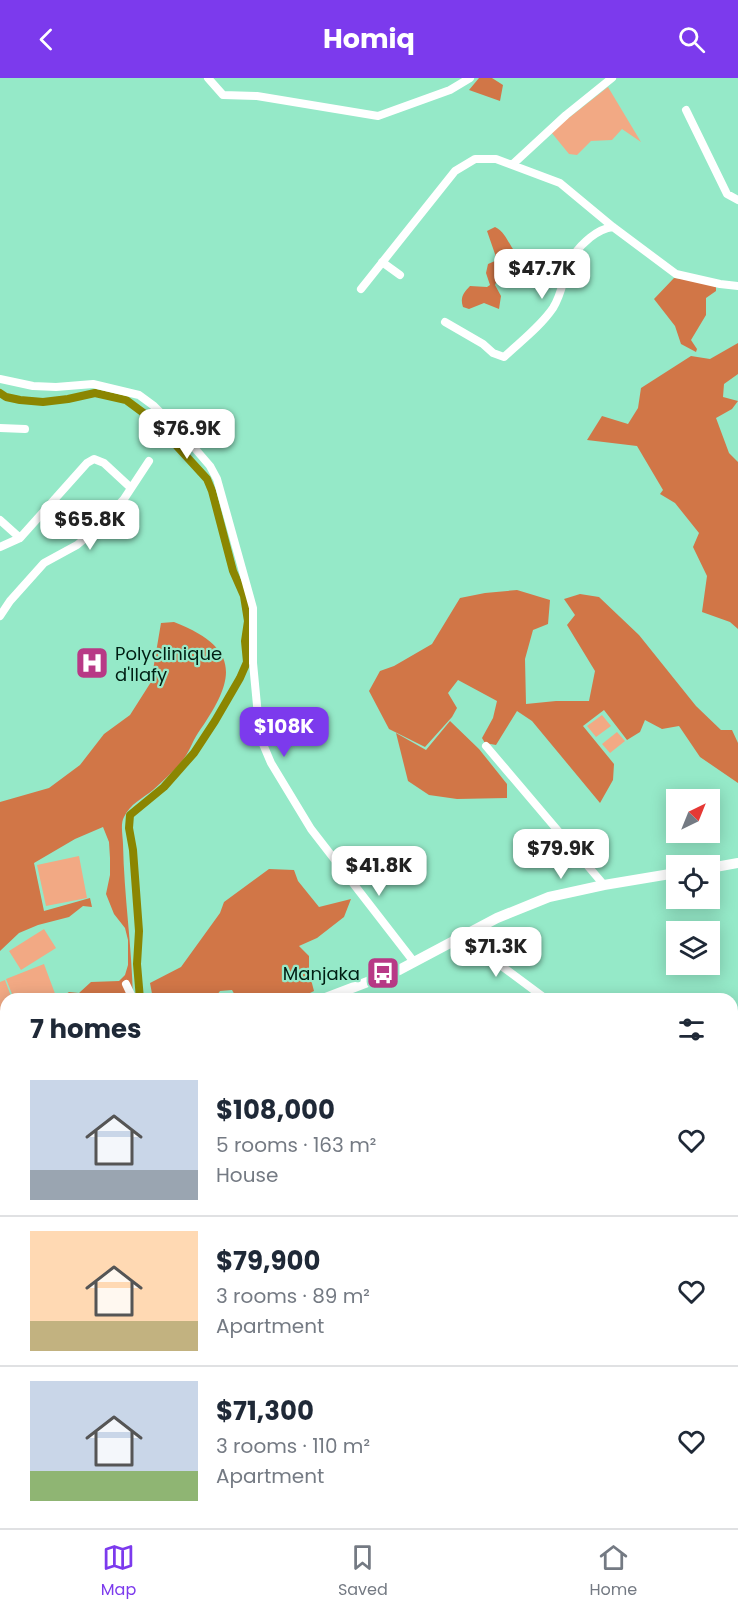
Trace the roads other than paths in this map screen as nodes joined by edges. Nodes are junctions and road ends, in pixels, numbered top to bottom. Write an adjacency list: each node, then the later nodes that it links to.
1 (208, 78): 2 (street)
2 (470, 78)
3 (612, 78): 5 (street)
4 (686, 110): 6 (street)
5 (513, 164): 7 (street); 8 (street)
6 (738, 200)
7 (613, 227): 10 (street); 12 (street)
8 (382, 262): 9 (street); 11 (street)
9 (400, 275)
10 (738, 286)
11 (360, 289)
12 (445, 322)
13 (0, 378): 28 (street)
14 (0, 428): 15 (street)
15 (25, 429)
16 (148, 461): 17 (street)
17 (131, 488): 19 (street); 21 (street)
18 (0, 520): 19 (street)
19 (20, 538): 20 (street)
20 (0, 547)
21 (0, 616)
22 (486, 746): 26 (street)
23 (738, 862): 24 (main road)
24 (720, 866)
25 (666, 875): 26 (main road)
26 (604, 885): 27 (main road)
27 (461, 936): 28 (main road); 32 (street)
28 (414, 962): 31 (main road)
29 (126, 984): 30 (street)
30 (130, 993)
31 (339, 993)
32 (538, 993)

